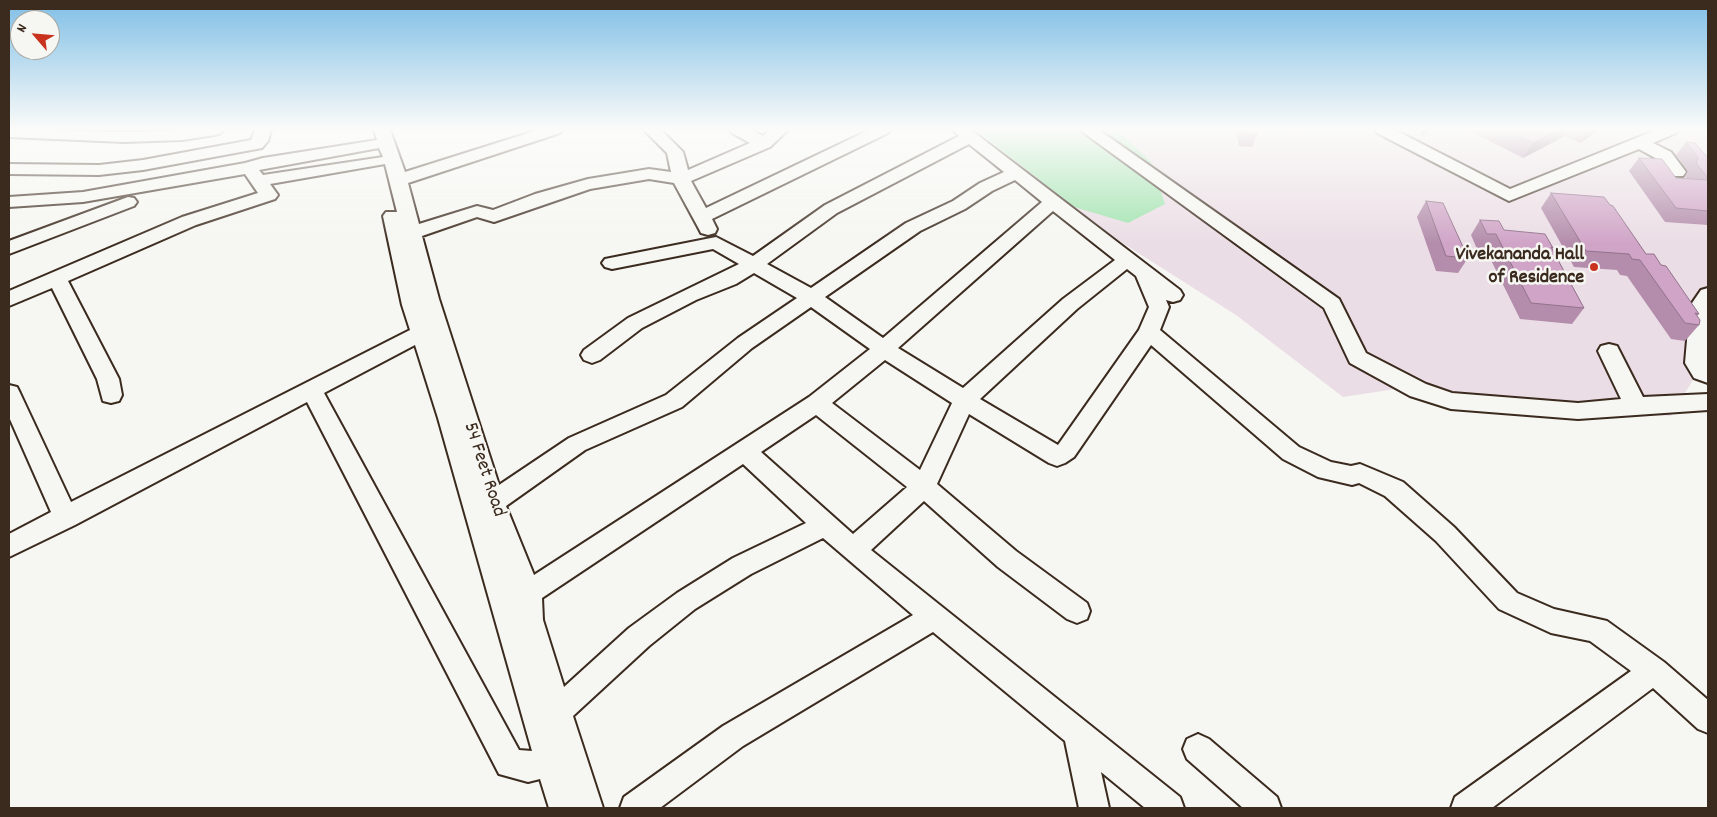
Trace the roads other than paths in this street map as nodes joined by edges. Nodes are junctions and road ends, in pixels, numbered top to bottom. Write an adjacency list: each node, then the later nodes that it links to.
1 (115, 168): 16 (street)
2 (276, 168): 19 (street)
3 (382, 168): 38 (street, 54 Feet Road)
4 (391, 168): 21 (street, 54 Feet Road)
5 (435, 168): 21 (street)
6 (679, 168): 20 (street)
7 (707, 168): 20 (street)
8 (804, 168): 25 (street)
9 (904, 168): 31 (street)
10 (1011, 168): 18 (street)
11 (1141, 168): 50 (street)
12 (1456, 168): 13 (street)
13 (1578, 168)
14 (1674, 168): 17 (street)
15 (9, 169): 16 (street)
16 (27, 170)
17 (1677, 172)
18 (1017, 173): 22 (street); 36 (street)
19 (254, 174): 23 (street); 33 (street)
20 (682, 179): 25 (street); 26 (street)
21 (398, 180): 26 (street, 54 Feet Road)
22 (1053, 201): 29 (street); 40 (street)
23 (9, 202)
24 (128, 202): 28 (street)
25 (701, 217): 27 (street)
26 (412, 234): 38 (street, 54 Feet Road)
27 (716, 243): 30 (street); 31 (street)
28 (9, 248)
29 (1127, 260): 32 (street); 47 (street)
30 (612, 263)
31 (754, 264): 36 (street); 42 (street)
32 (1145, 274): 34 (street); 39 (street)
33 (57, 278): 37 (street); 46 (street)
34 (1173, 295)
35 (1708, 295): 43 (street)
36 (813, 298): 40 (street); 53 (street)
37 (9, 299)
38 (430, 331): 44 (street); 53 (street, 54 Feet Road); 66 (street, 54 Feet Road)
39 (1149, 332): 47 (street); 61 (street)
40 (884, 349): 47 (street); 48 (street)
41 (1609, 351): 50 (street)
42 (602, 354)
43 (1708, 375)
44 (312, 390): 54 (street); 66 (street)
45 (9, 393): 54 (street)
46 (111, 395)
47 (964, 400): 52 (street)
48 (817, 402): 51 (street); 52 (street)
49 (1708, 402): 50 (street)
50 (1636, 406)
51 (744, 451): 55 (street); 58 (street)
52 (924, 487): 57 (street); 59 (street)
53 (492, 503): 58 (street, 54 Feet Road)
54 (66, 518): 56 (street)
55 (826, 525): 57 (street); 62 (street)
56 (9, 546)
57 (853, 550): 60 (street)
58 (528, 593): 62 (street, 54 Feet Road)
59 (1077, 611)
60 (934, 617): 64 (street); 69 (street)
61 (1654, 671): 63 (street); 73 (street)
62 (558, 712): 68 (street, 54 Feet Road)
63 (1708, 719)
64 (1078, 734): 70 (street); 71 (street)
65 (1198, 749): 72 (street)
66 (551, 762): 67 (street, 54 Feet Road)
67 (564, 808)
68 (587, 808)
69 (635, 808)
70 (1094, 808)
71 (1169, 808)
72 (1266, 808)
73 (1468, 808)

